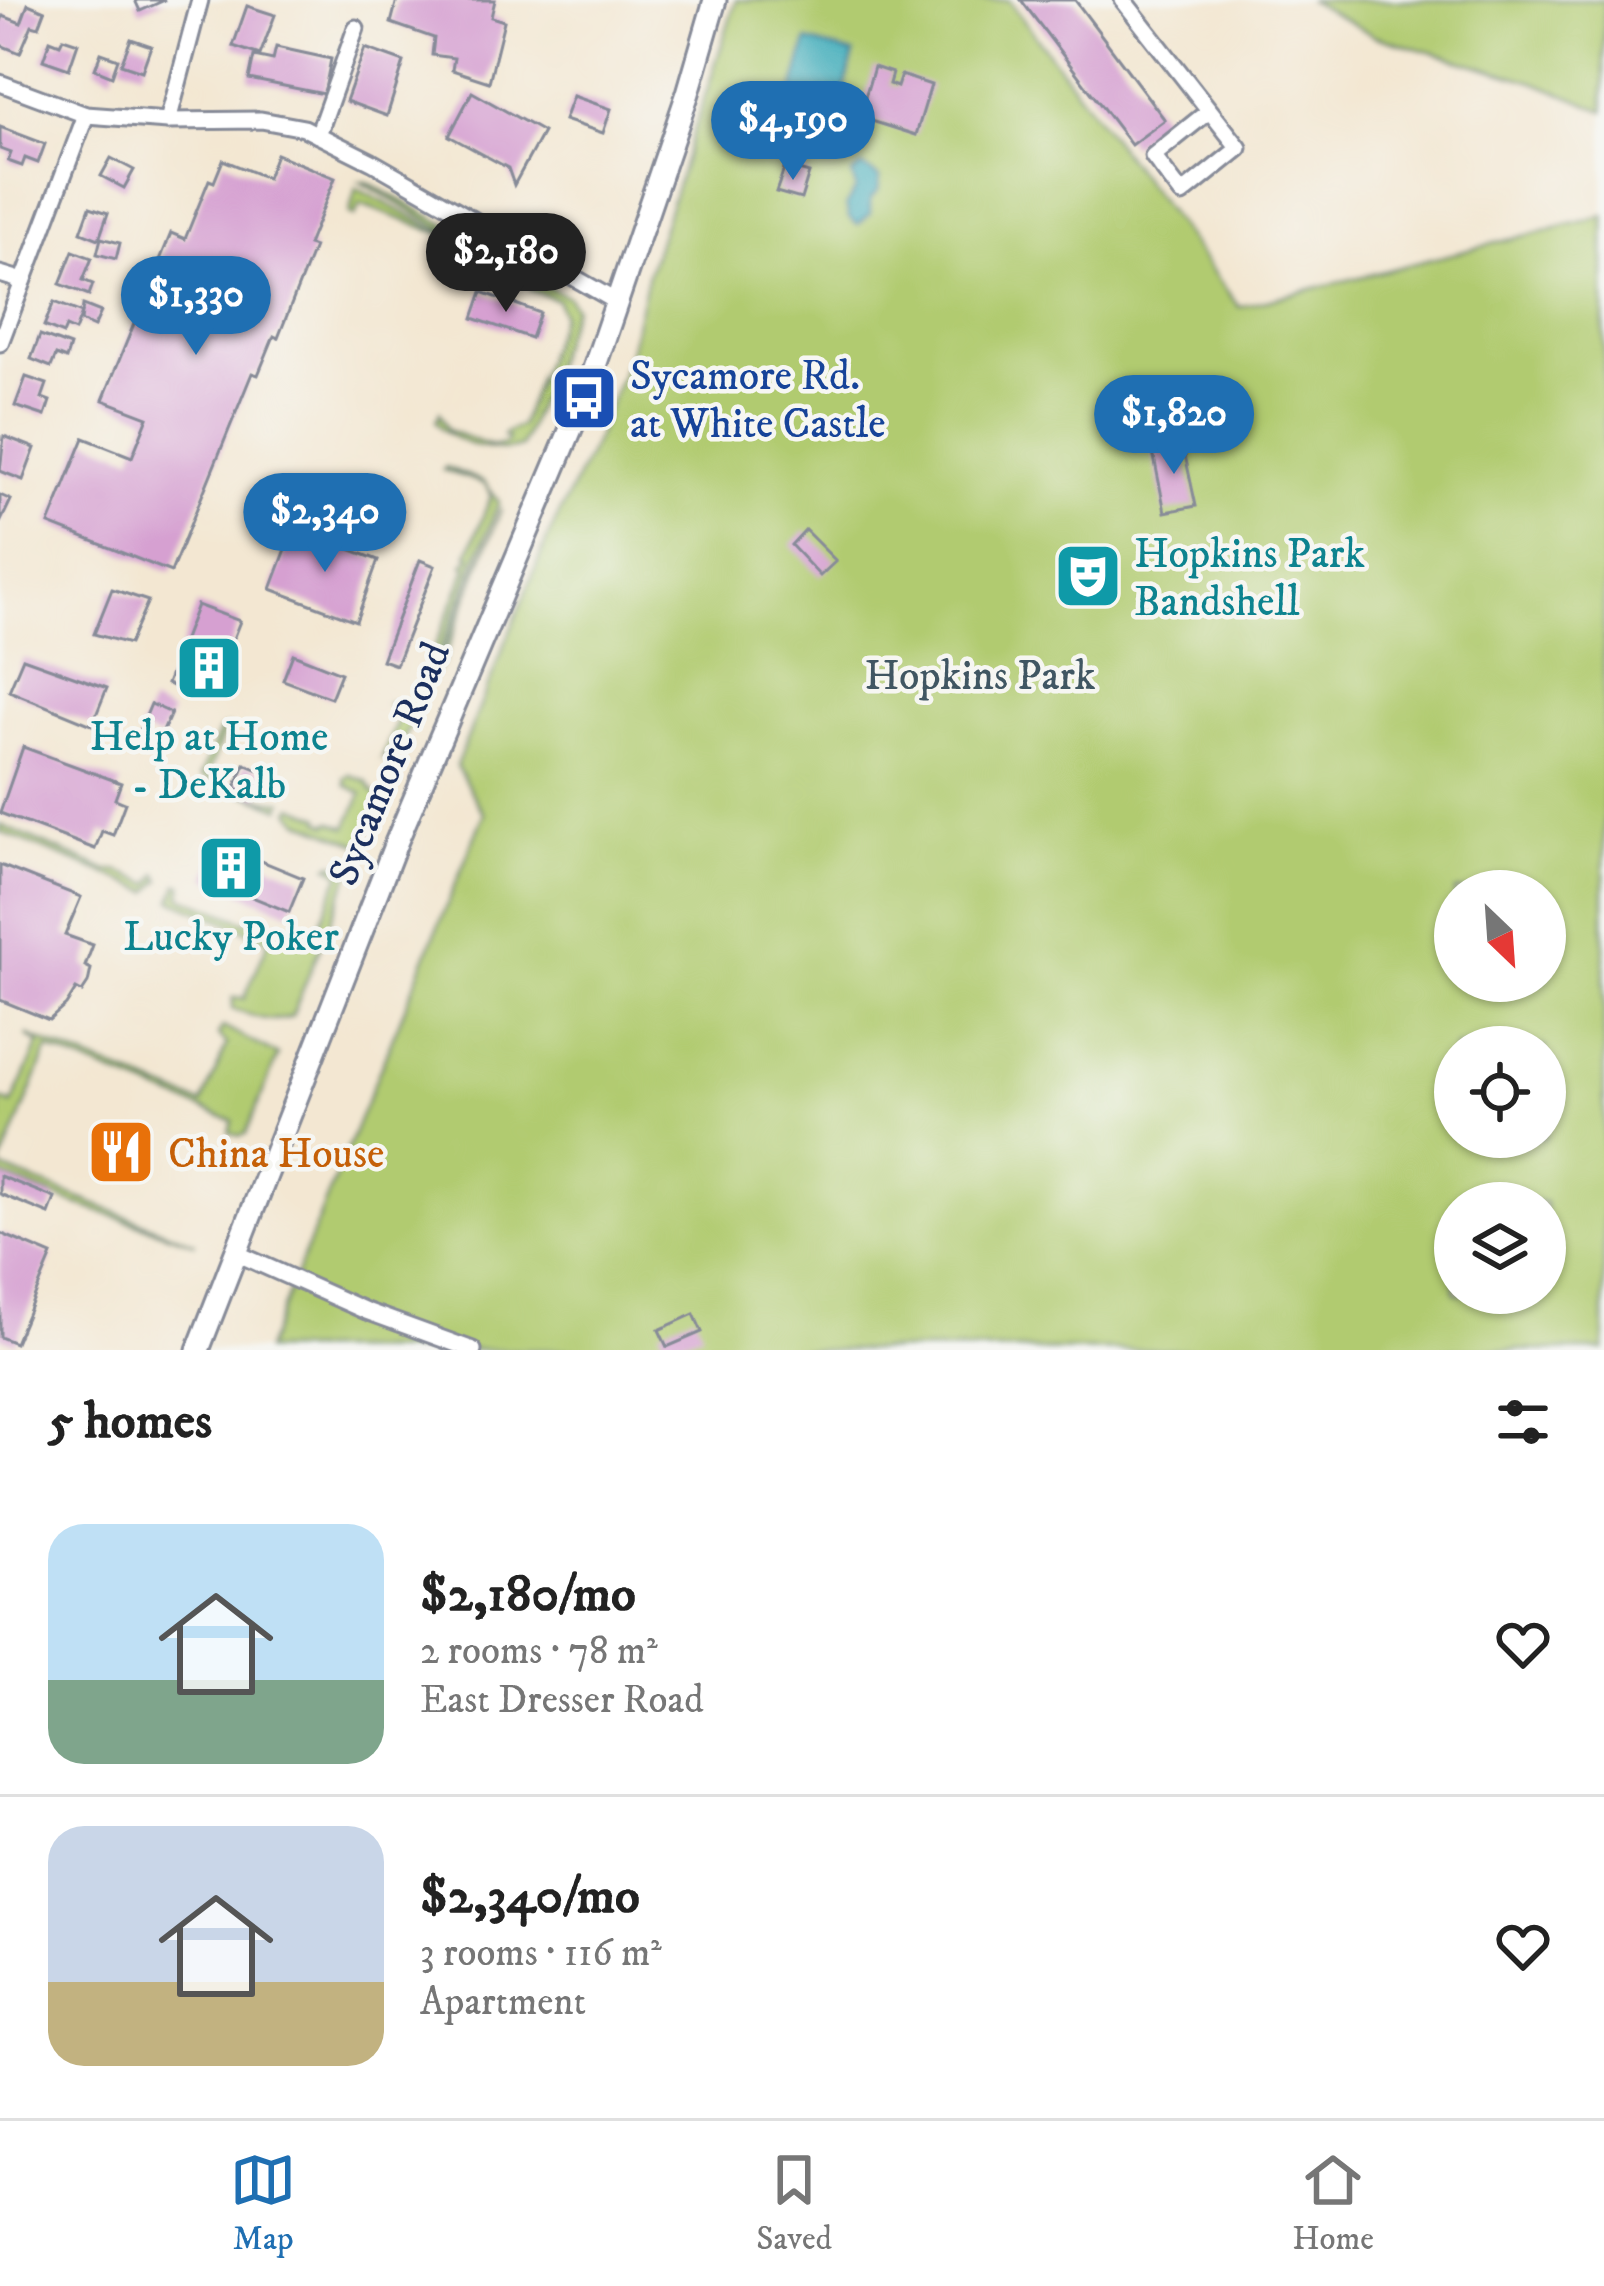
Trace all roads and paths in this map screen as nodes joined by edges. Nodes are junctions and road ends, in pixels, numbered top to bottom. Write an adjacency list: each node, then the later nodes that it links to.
1 (200, 0): 8 (street)
2 (715, 0): 12 (main road, Sycamore Road)
3 (1123, 0): 6 (street)
4 (356, 28): 9 (street)
5 (0, 83): 7 (street)
6 (1209, 111): 6 (street)
7 (86, 115): 8 (street); 11 (street)
8 (168, 121): 9 (street)
9 (318, 135): 12 (street)
10 (0, 274): 11 (street)
11 (23, 281): 13 (street)
12 (617, 302): 14 (main road, Sycamore Road)
13 (0, 343)
14 (236, 1253): 15 (main road, Sycamore Road); 16 (street)
15 (198, 1350)
16 (473, 1350)

